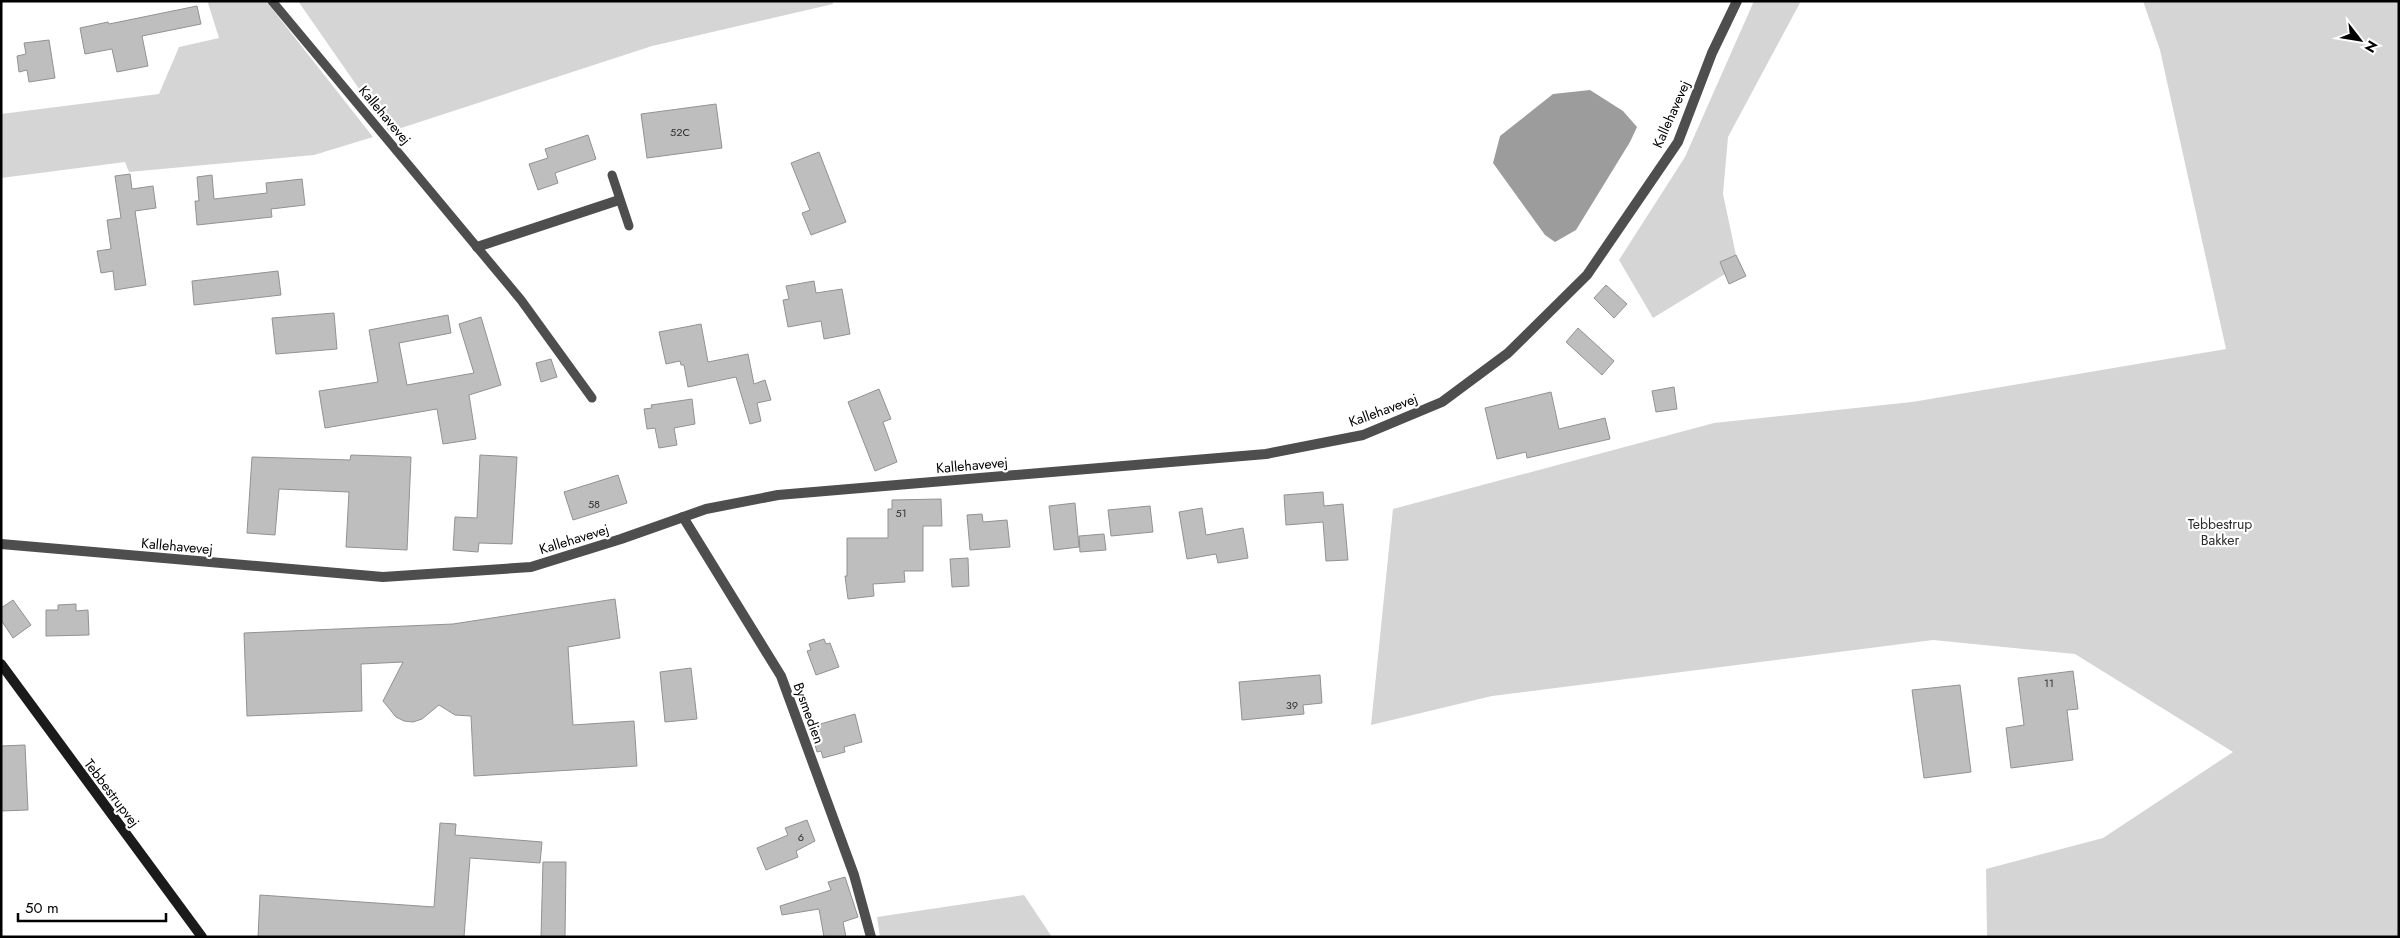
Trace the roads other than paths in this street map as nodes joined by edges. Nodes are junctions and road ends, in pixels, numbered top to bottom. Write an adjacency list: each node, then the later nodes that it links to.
1 (272, 1): 6 (lane, Kallehavevej)
2 (1737, 1): 8 (street, Kallehavevej)
3 (612, 175): 4 (lane)
4 (619, 200): 5 (lane); 6 (street)
5 (629, 226)
6 (477, 247): 7 (lane, Kallehavevej)
7 (592, 398)
8 (683, 517): 9 (street, Kallehavevej); 12 (street, Bysmedien)
9 (1, 544)
10 (1, 664): 11 (street, Tebbestrupvej)
11 (202, 937)
12 (872, 937)

